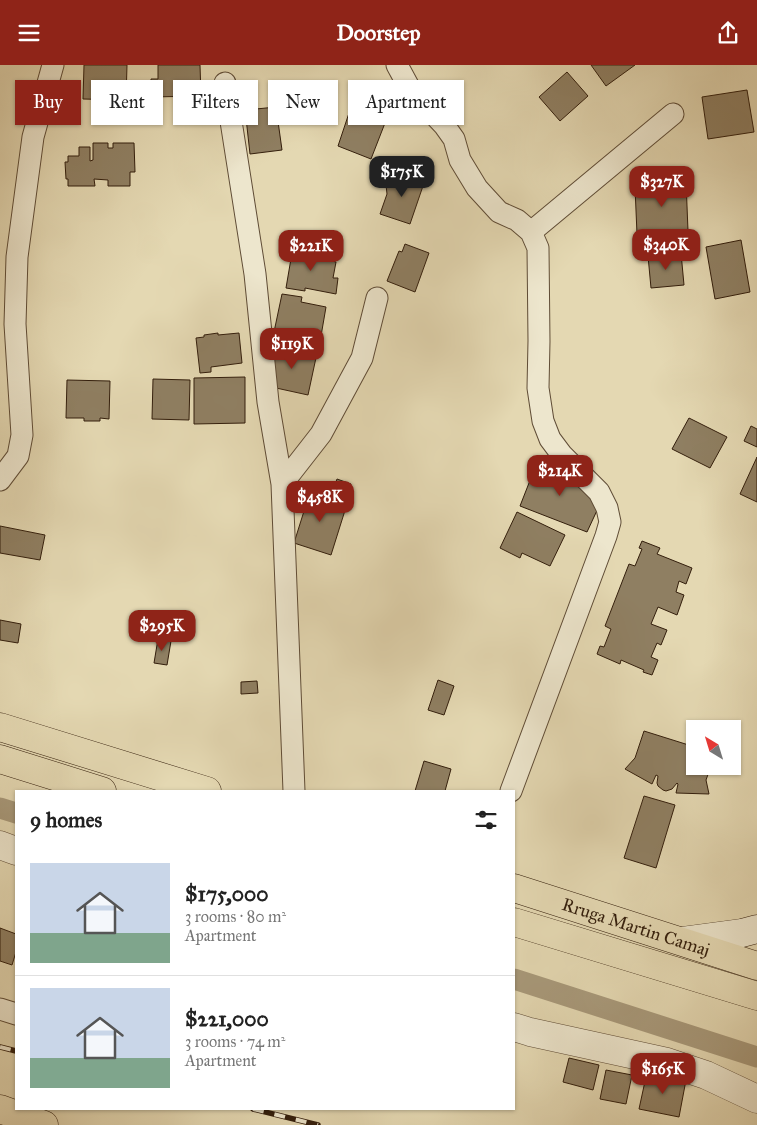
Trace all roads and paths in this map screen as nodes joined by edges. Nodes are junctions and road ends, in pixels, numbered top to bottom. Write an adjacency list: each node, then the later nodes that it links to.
1 (53, 65): 7 (street)
2 (397, 65): 5 (street)
3 (672, 114): 5 (street)
4 (232, 125): 8 (street)
5 (531, 232): 14 (street)
6 (377, 298): 8 (street)
7 (0, 480)
8 (282, 485): 13 (street)
9 (0, 727): 12 (main road)
10 (0, 759): 11 (main road)
11 (99, 790)
12 (204, 790)
13 (294, 790)
14 (511, 790)
15 (0, 845): 16 (street)
16 (15, 851)
17 (515, 888): 20 (main road, Rruga Martin Camaj)
18 (515, 921): 22 (main road, Rruga Martin Camaj)
19 (757, 929): 20 (street)
20 (682, 941): 21 (main road, Rruga Martin Camaj)
21 (757, 966)
22 (757, 996)
23 (0, 1009): 24 (street)
24 (15, 1014)
25 (515, 1027): 26 (street)
26 (757, 1099)
27 (0, 1109): 28 (main road)
28 (44, 1125)

